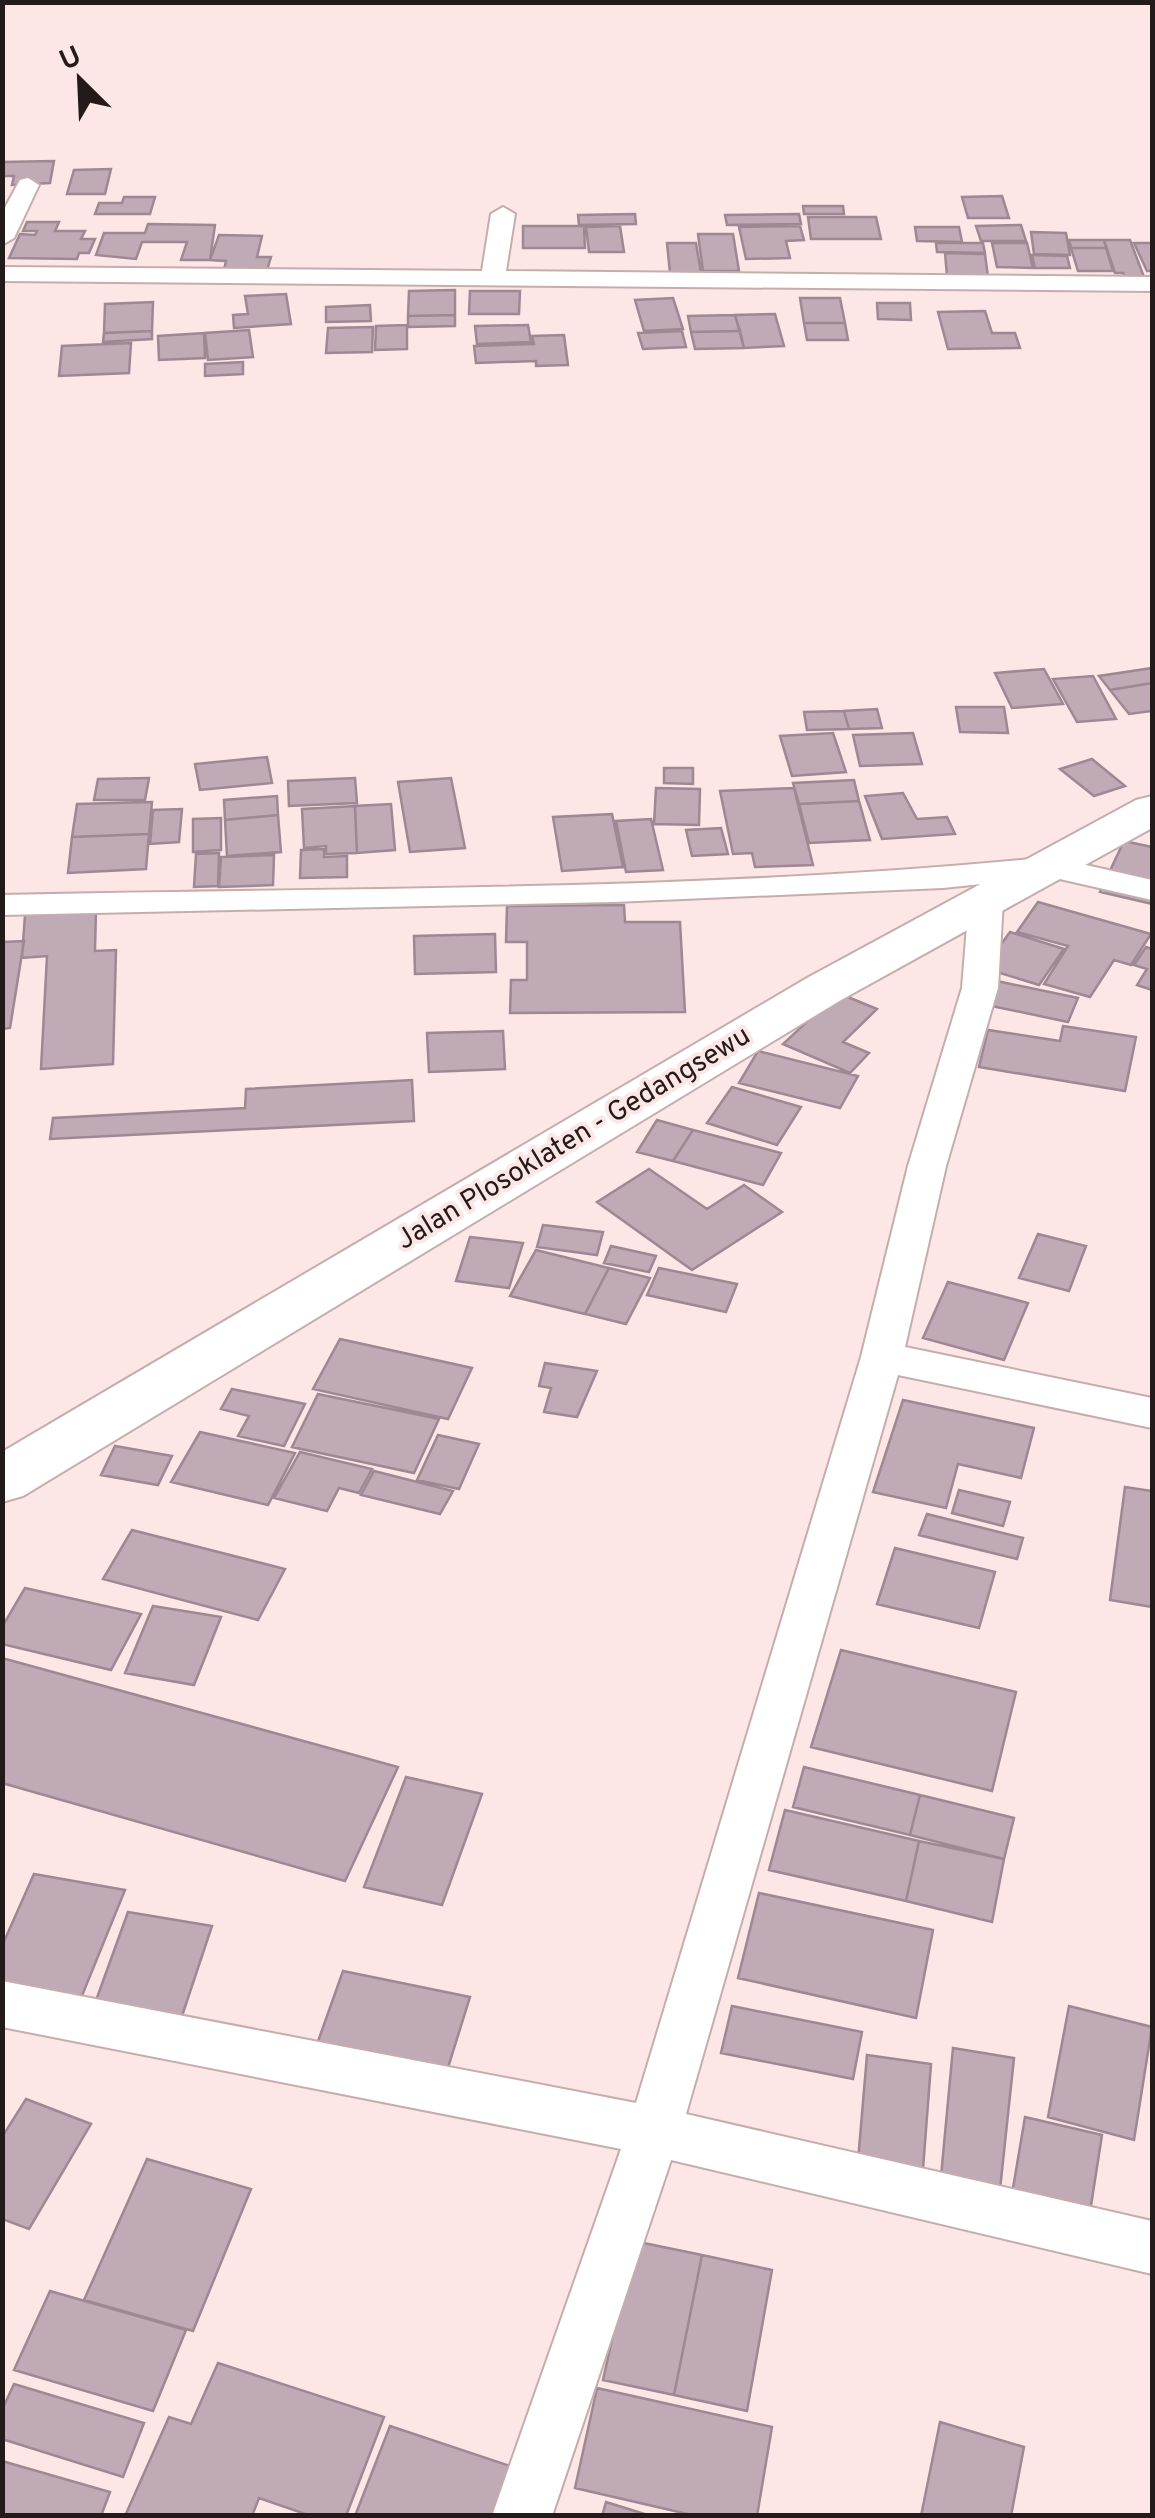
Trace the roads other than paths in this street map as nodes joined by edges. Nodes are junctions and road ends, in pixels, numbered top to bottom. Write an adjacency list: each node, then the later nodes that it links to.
1 (28, 185): 3 (street)
2 (503, 214): 5 (street)
3 (2, 238)
4 (2, 274): 5 (street)
5 (494, 278): 6 (street)
6 (1152, 284)
7 (1152, 810): 8 (main road, Jalan Plosoklaten - Gedangsewu)
8 (1052, 867): 9 (street); 10 (main road, Jalan Plosoklaten - Gedangsewu); 11 (street)
9 (1152, 890)
10 (986, 902): 12 (street); 14 (main road, Jalan Plosoklaten - Gedangsewu)
11 (2, 905)
12 (882, 1356): 13 (street); 16 (street)
13 (1152, 1413)
14 (2, 1480)
15 (2, 2004): 16 (street)
16 (654, 2131): 17 (street); 18 (street)
17 (1152, 2248)
18 (522, 2516)

